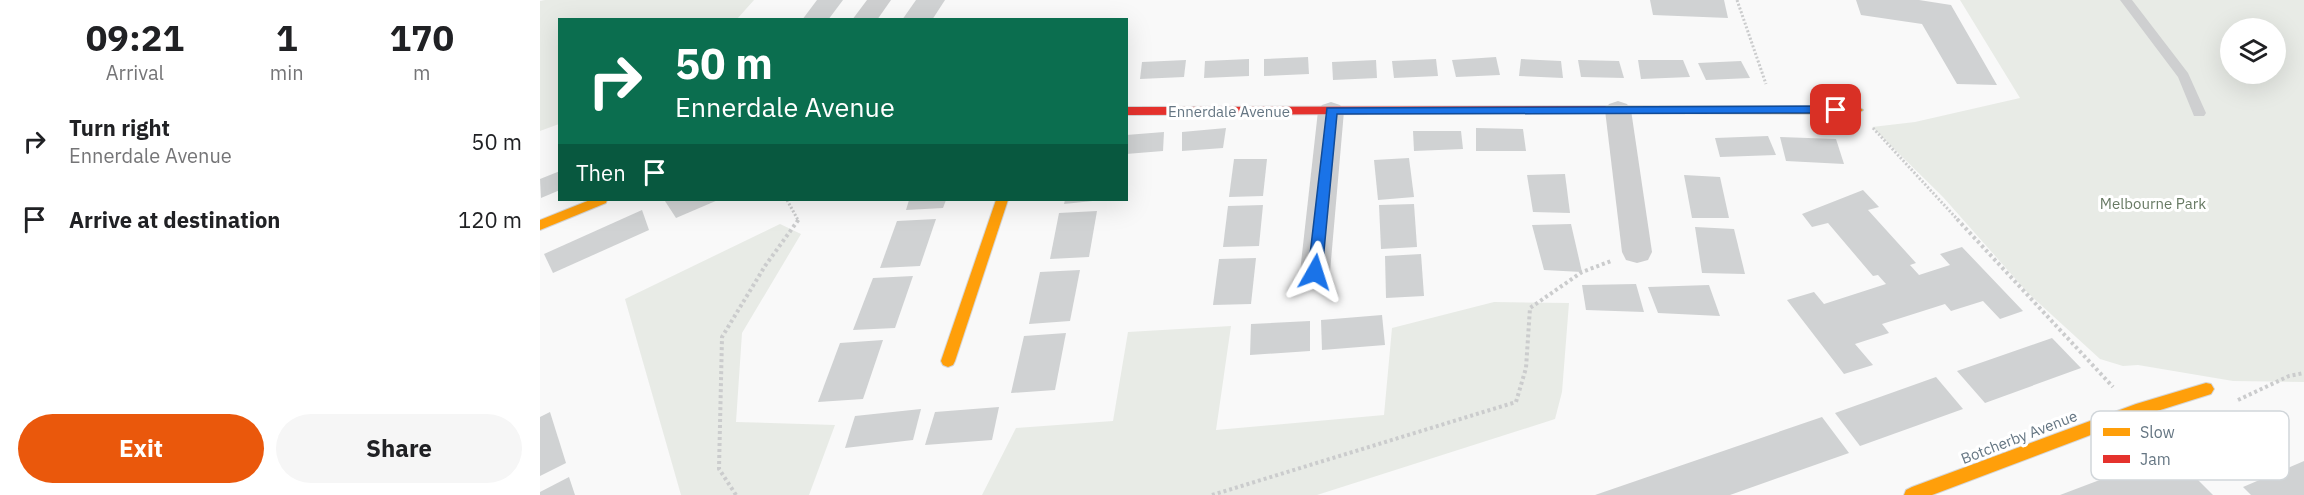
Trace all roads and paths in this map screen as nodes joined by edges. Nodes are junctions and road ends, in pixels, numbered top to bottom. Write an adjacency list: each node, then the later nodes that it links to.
1 (879, 0): 4 (street)
2 (1737, 0): 6 (path)
3 (2126, 0): 10 (lane)
4 (866, 18)
5 (1618, 110): 6 (street, Ennerdale Avenue); 9 (street, Ennerdale Avenue); 15 (street)
6 (1774, 110): 7 (street, Ennerdale Avenue)
7 (1857, 110): 20 (path)
8 (1128, 111): 9 (street, Ennerdale Avenue)
9 (1331, 111): 16 (street)
10 (2199, 113)
11 (599, 201): 14 (street)
12 (788, 201): 22 (path)
13 (1002, 201): 17 (street)
14 (540, 225)
15 (1637, 252): 23 (path)
16 (1315, 272)
17 (948, 361)
18 (2304, 374): 19 (path)
19 (2206, 389): 20 (street, Botcherby Avenue)
20 (2136, 411)
21 (2091, 428): 24 (street, Botcherby Avenue)
22 (736, 495)
23 (1212, 495)
24 (1912, 495)

